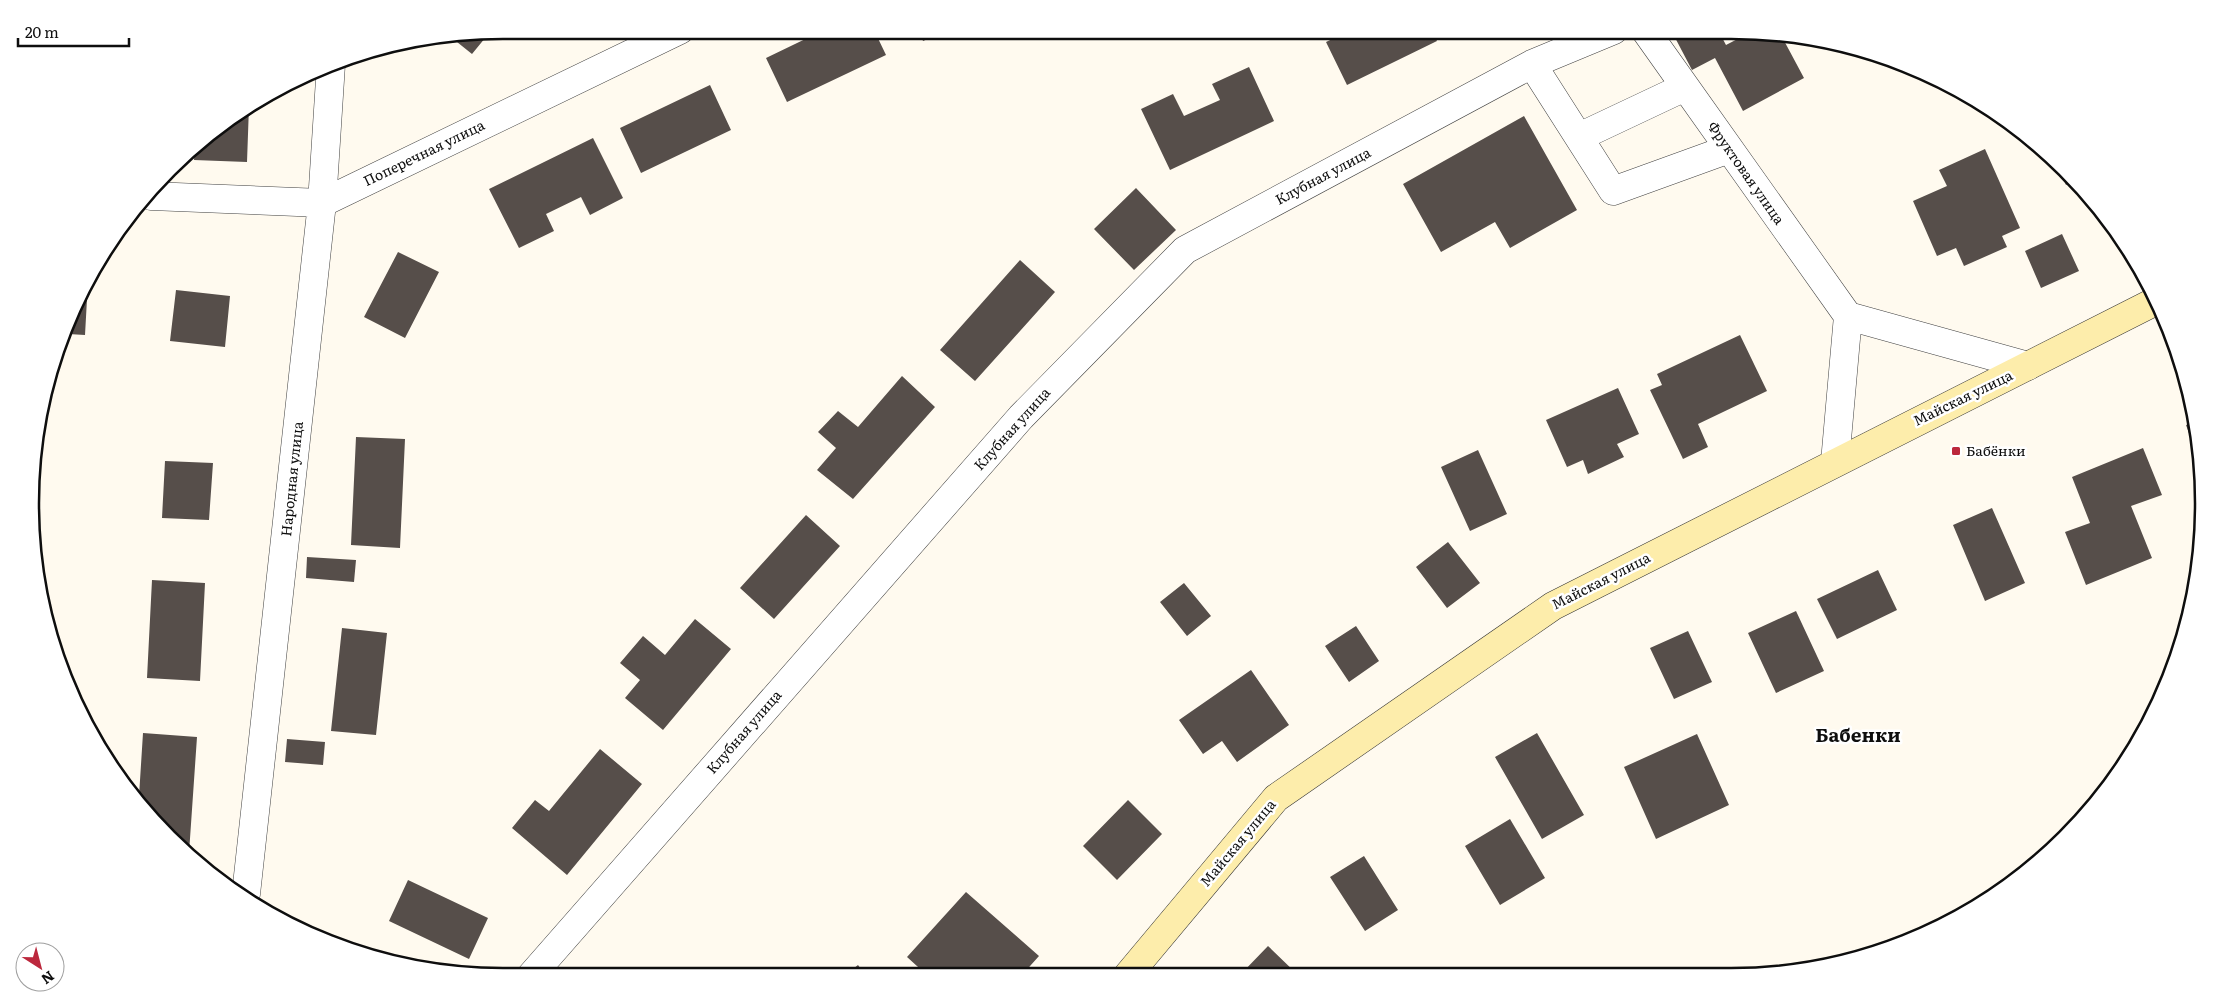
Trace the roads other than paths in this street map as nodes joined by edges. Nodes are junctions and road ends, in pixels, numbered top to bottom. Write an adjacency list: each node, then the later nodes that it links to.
1 (661, 39): 10 (street, Поперечная улица)
2 (1592, 39): 4 (street, Клубная улица)
3 (1651, 39): 6 (street, Фруктовая улица)
4 (1532, 64): 7 (street); 16 (street, Клубная улица)
5 (330, 72): 10 (street, Народная улица)
6 (1685, 87): 7 (street); 8 (street, Фруктовая улица)
7 (1579, 137): 8 (street)
8 (1729, 149): 12 (street, Фруктовая улица)
9 (155, 196): 10 (street, Поперечная улица)
10 (322, 203): 15 (street, Народная улица)
11 (2150, 304): 13 (street, Майская улица)
12 (1848, 316): 13 (street); 14 (street)
13 (2028, 366): 14 (street, Майская улица)
14 (1835, 462): 17 (street, Майская улица)
15 (246, 891)
16 (538, 968)
17 (1134, 968)

